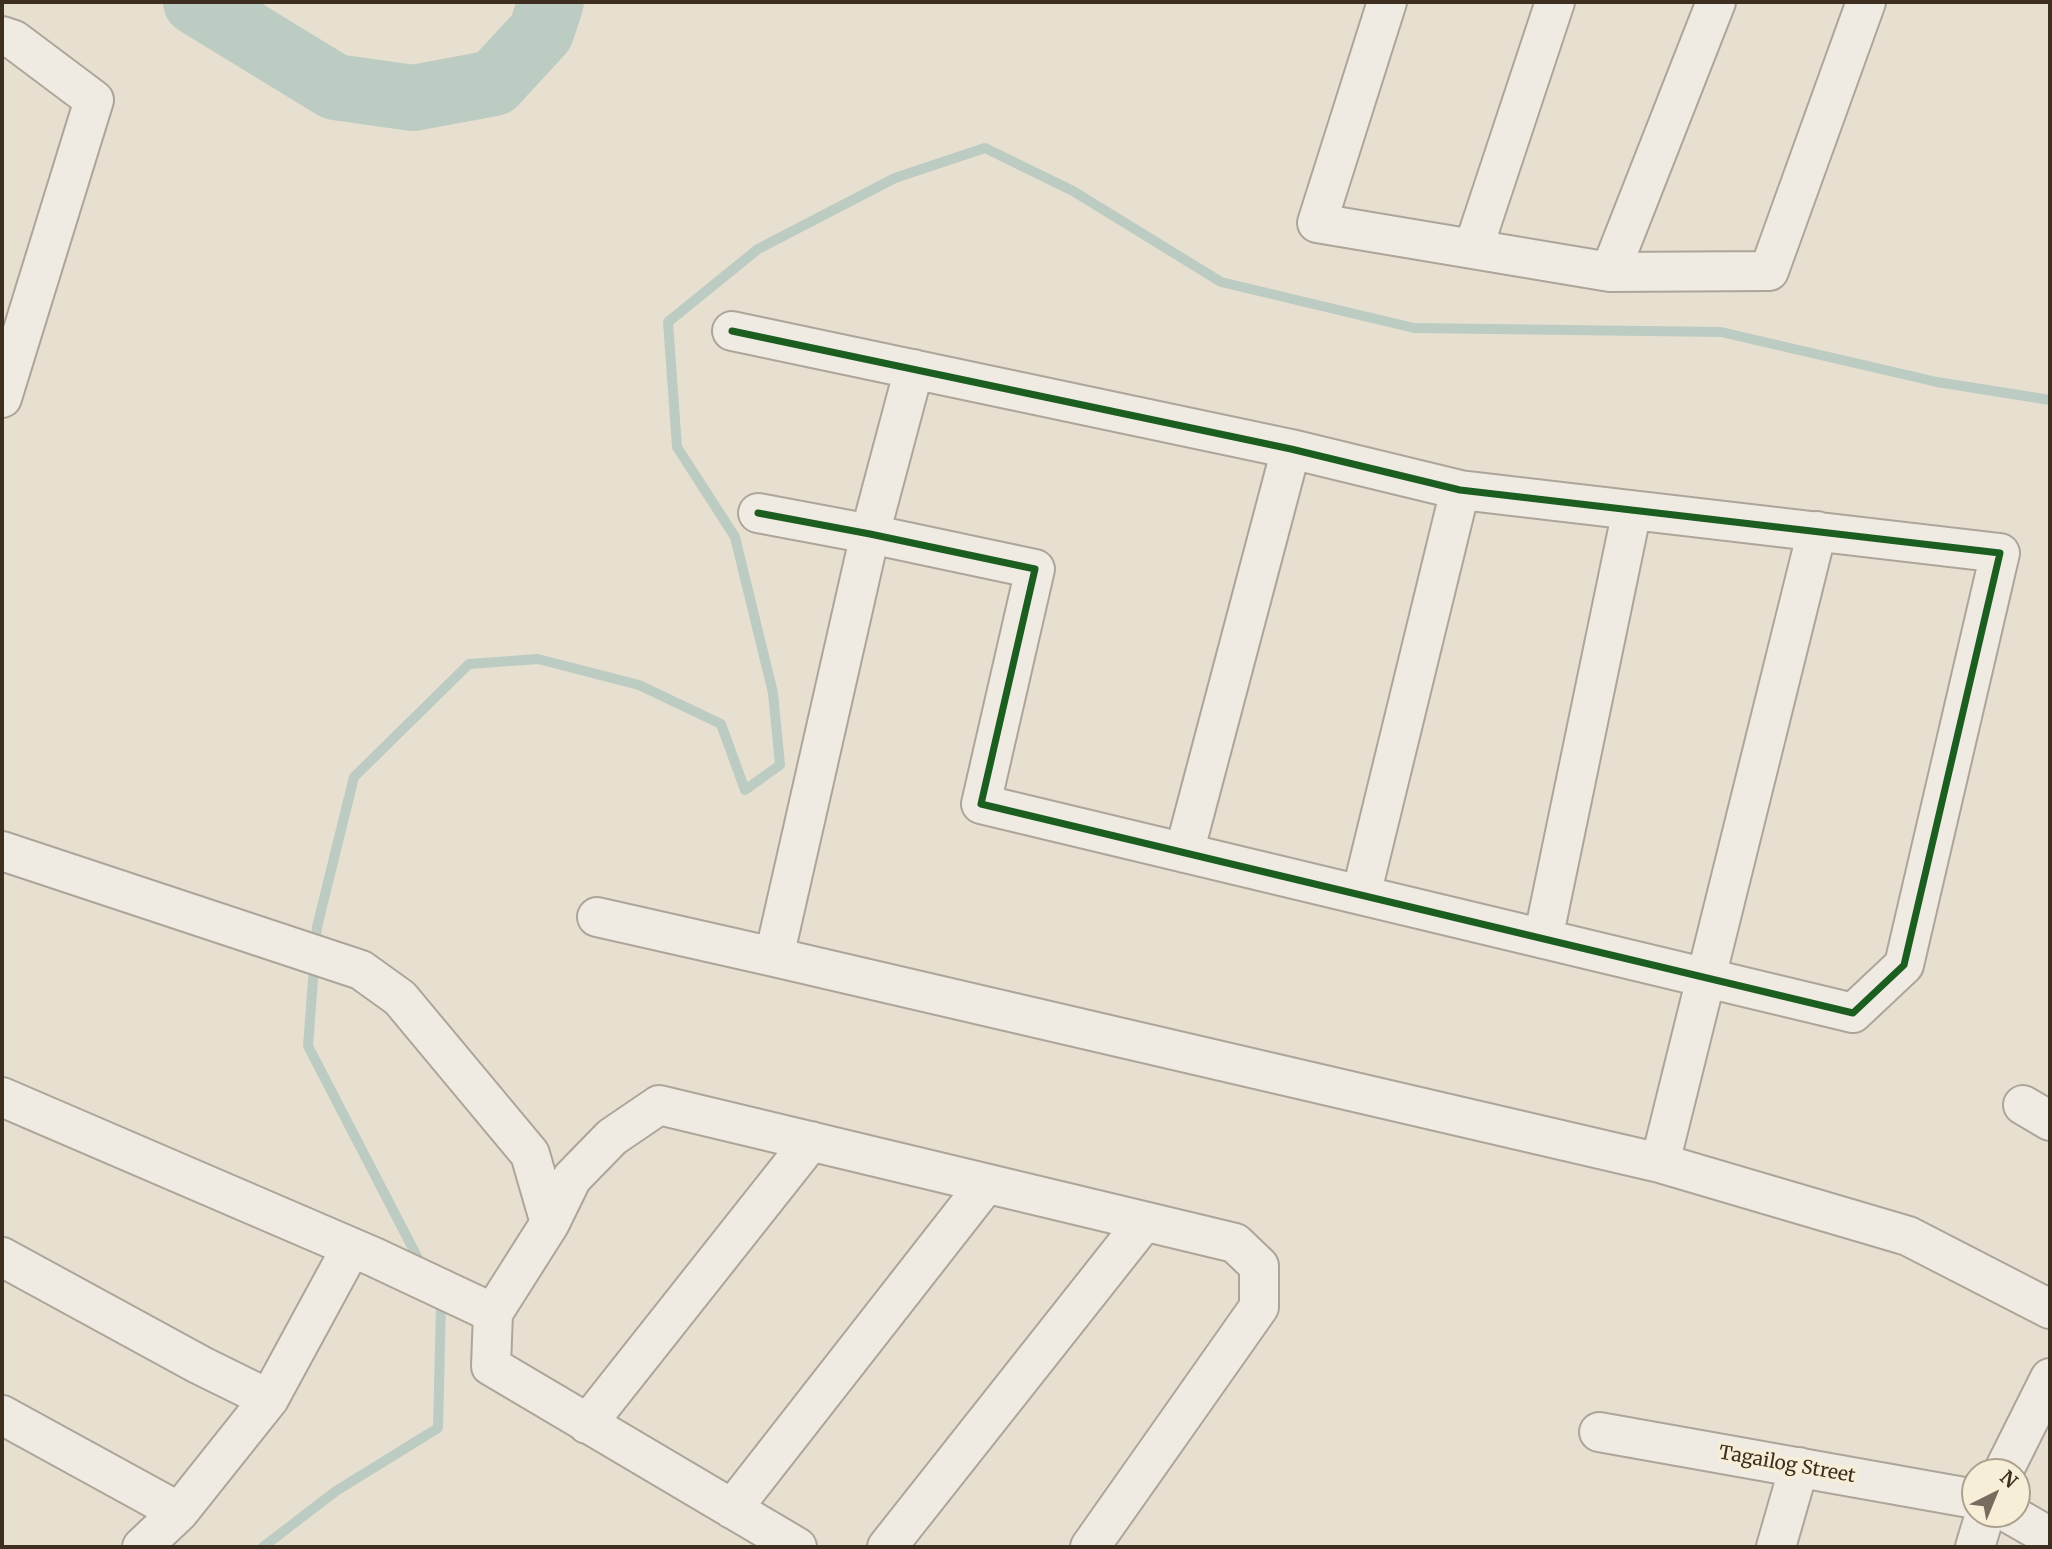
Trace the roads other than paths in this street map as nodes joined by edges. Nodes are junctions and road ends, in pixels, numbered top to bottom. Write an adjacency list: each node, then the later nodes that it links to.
1 (1387, 2): 6 (street)
2 (1555, 2): 6 (street)
3 (1716, 2): 7 (street)
4 (1866, 2): 7 (street)
5 (2, 36): 10 (street)
6 (1473, 249): 7 (street)
7 (1610, 272)
8 (732, 331): 9 (street)
9 (914, 369): 11 (street); 16 (street)
10 (2, 398)
11 (1291, 449): 12 (street); 18 (street)
12 (1460, 490): 13 (street); 19 (street)
13 (1632, 510): 15 (street); 21 (street)
14 (758, 513): 16 (street)
15 (1816, 531): 23 (street); 23 (street)
16 (870, 534): 18 (street); 22 (street)
17 (2, 851): 29 (street)
18 (1184, 853): 19 (street)
19 (1361, 895): 21 (street)
20 (597, 917): 22 (street)
21 (1543, 939): 23 (street)
22 (774, 957): 26 (street)
23 (1705, 978): 26 (street)
24 (2, 1097): 30 (street)
25 (811, 1141): 27 (street); 29 (street); 37 (street)
26 (1660, 1163): 32 (street)
27 (986, 1184): 28 (street); 42 (street)
28 (1144, 1222): 49 (street); 50 (street)
29 (550, 1223): 33 (street)
30 (351, 1248): 33 (street); 35 (street)
31 (2, 1257): 35 (street)
32 (2050, 1309)
33 (493, 1313): 37 (street)
34 (2050, 1378): 39 (street)
35 (269, 1399): 43 (street)
36 (2, 1415): 43 (street)
37 (587, 1424): 42 (street)
38 (1598, 1432): 40 (street, Tagailog Street)
39 (2010, 1458)
40 (1799, 1467): 41 (street, Tagailog Street); 51 (street)
41 (1961, 1496)
42 (732, 1509): 48 (street)
43 (179, 1512): 47 (street)
44 (2031, 1526): 46 (street)
45 (1980, 1528): 52 (street)
46 (2050, 1537)
47 (142, 1547)
48 (797, 1547)
49 (887, 1547)
50 (1090, 1547)
51 (1776, 1547)
52 (1975, 1547)

